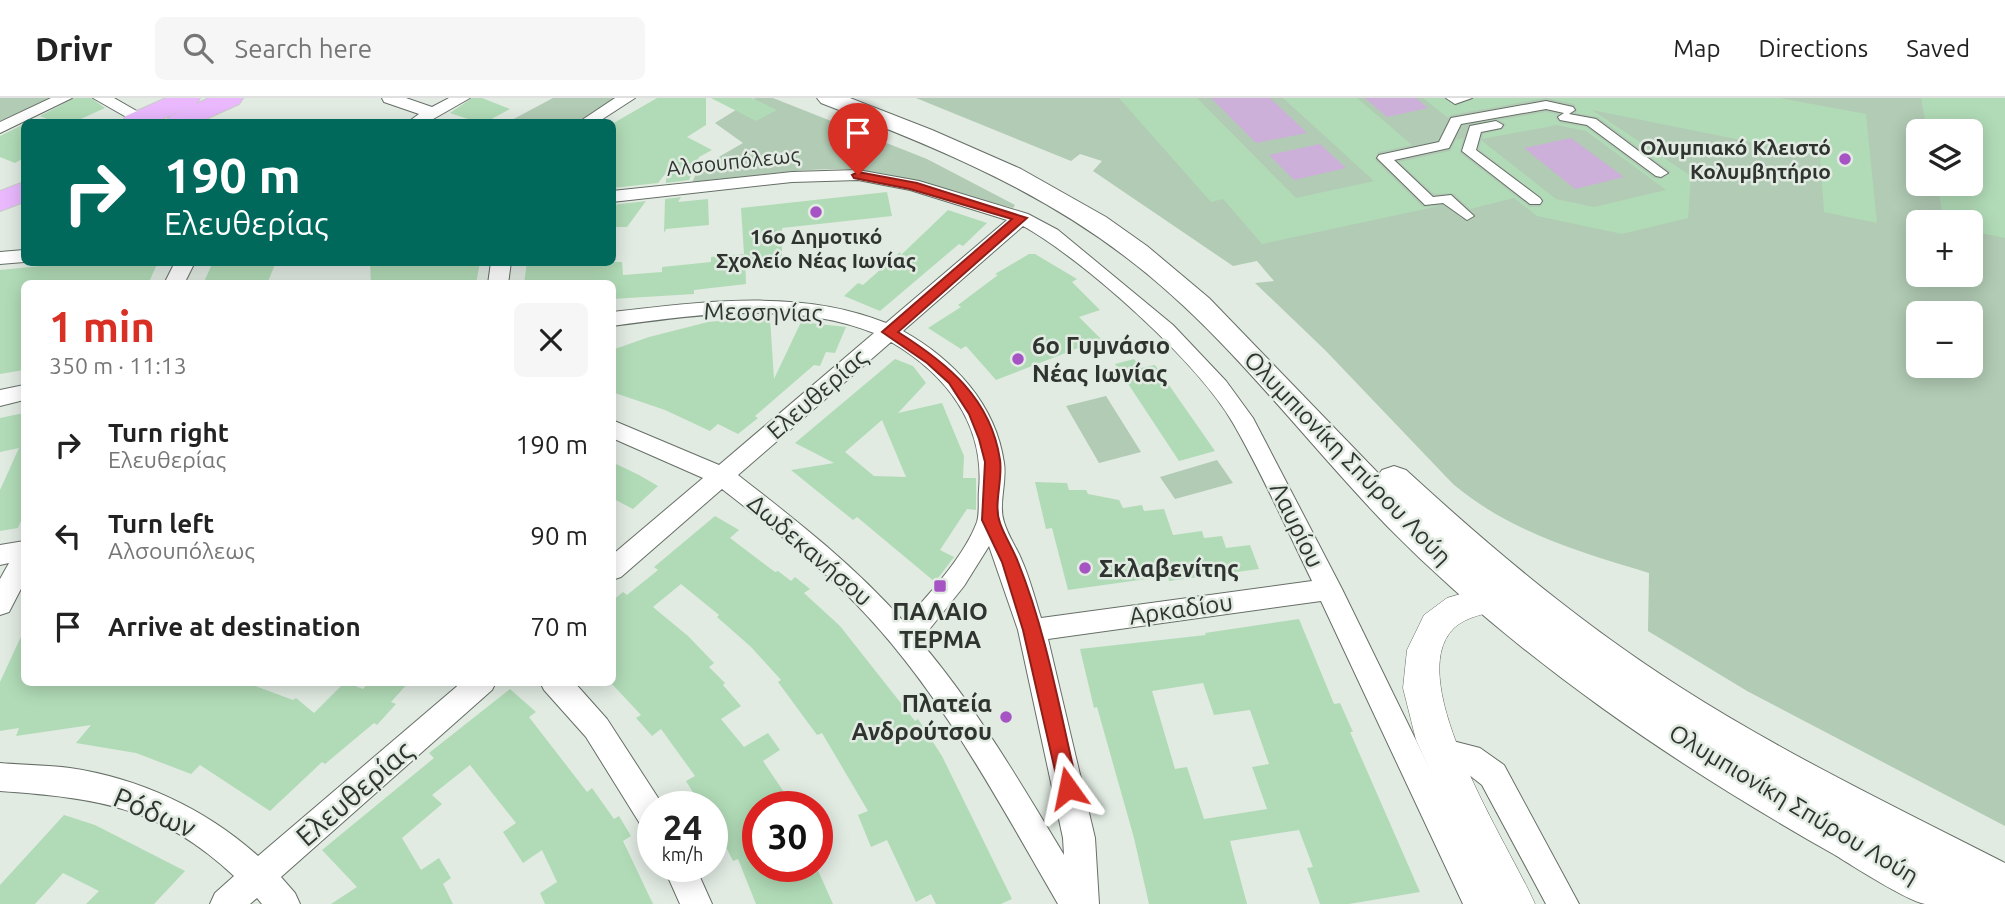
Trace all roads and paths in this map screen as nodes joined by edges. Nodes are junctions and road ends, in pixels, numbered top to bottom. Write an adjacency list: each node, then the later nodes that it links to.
1 (64, 98): 24 (street)
2 (101, 98): 17 (street)
3 (166, 98): 18 (main road)
4 (187, 98): 19 (main road)
5 (213, 98): 20 (main road)
6 (230, 98): 21 (main road)
7 (390, 98): 15 (street)
8 (462, 98): 15 (street)
9 (627, 98): 23 (street)
10 (829, 98): 44 (main road, Ολυμπιονίκη Σπύρου Λούη)
11 (863, 98): 55 (main road, Ολυμπιονίκη Σπύρου Λούη)
12 (1452, 98): 13 (street)
13 (1466, 98)
14 (1518, 98): 16 (street)
15 (434, 113): 22 (street)
16 (1567, 114): 25 (street); 27 (street); 28 (street)
17 (128, 119)
18 (131, 119)
19 (132, 119)
20 (169, 119)
21 (185, 119)
22 (422, 119)
23 (592, 119)
24 (0, 128)
25 (1661, 173)
26 (616, 197): 29 (street, Αλσουπόλεως)
27 (1535, 201)
28 (1467, 216)
29 (1021, 218): 33 (street, Ελευθερίας); 43 (street, Λαυρίου)
30 (21, 256): 31 (street)
31 (0, 258)
32 (617, 320): 33 (street, Μεσσηνίας)
33 (889, 332): 37 (street, Ελευθερίας); 38 (street, Μεσσηνίας)
34 (21, 394): 35 (street)
35 (0, 397)
36 (616, 430): 37 (street, Δωδεκανήσου)
37 (722, 476): 42 (street, Ελευθερίας); 47 (street, Δωδεκανήσου)
38 (990, 520): 46 (street, Μεσσηνίας); 47 (street, Μεσσηνίας)
39 (21, 552): 40 (street)
40 (0, 555)
41 (21, 565): 45 (street)
42 (616, 567)
43 (1329, 589): 46 (street, Αρκαδίου); 61 (street, Λαυρίου)
44 (1492, 599): 50 (street); 64 (main road, Ολυμπιονίκη Σπύρου Λούη)
45 (0, 604)
46 (1032, 630): 60 (street, Μεσσηνίας)
47 (905, 640): 59 (street, Δωδεκανήσου)
48 (477, 686): 53 (street, Ελευθερίας)
49 (559, 686): 52 (street)
50 (1441, 751): 62 (street); 63 (street)
51 (0, 777): 53 (street, Ρόδων)
52 (637, 792)
53 (259, 875): 56 (street, Ελευθερίας); 57 (street, Ρόδων)
54 (686, 882): 58 (street)
55 (2005, 887)
56 (226, 904)
57 (284, 904)
58 (696, 904)
59 (1076, 904)
60 (1083, 904)
61 (1480, 904)
62 (1514, 904)
63 (1563, 904)
64 (1968, 904)

